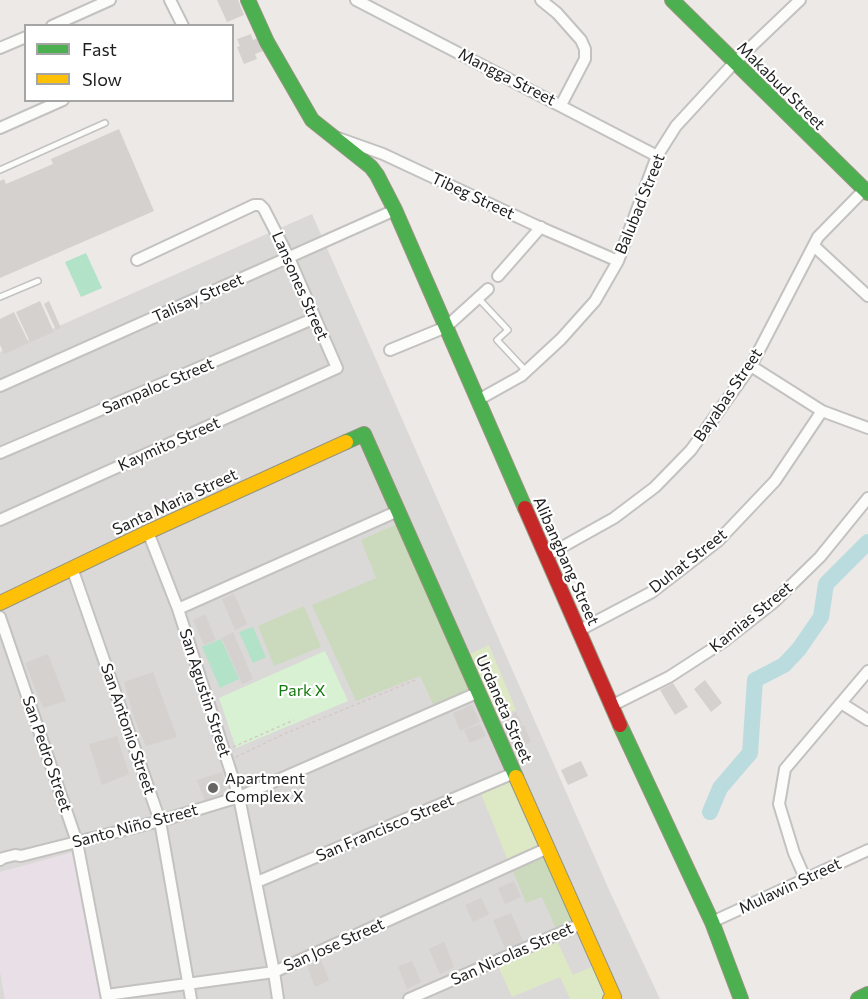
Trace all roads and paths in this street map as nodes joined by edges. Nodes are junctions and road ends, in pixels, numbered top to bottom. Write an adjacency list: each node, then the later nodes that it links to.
1 (110, 0): 8 (street)
2 (170, 0): 9 (street)
3 (248, 0): 17 (street, Alibangbang Street)
4 (356, 0): 14 (street, Mangga Street)
5 (541, 0): 14 (street)
6 (672, 0): 12 (street, Makabud Street)
7 (800, 0): 12 (street, Balubad Street)
8 (56, 24)
9 (182, 24)
10 (24, 38): 11 (street)
11 (0, 48)
12 (734, 63): 18 (street, Balubad Street); 20 (street, Makabud Street)
13 (58, 102): 16 (street)
14 (561, 105): 18 (street, Mangga Street)
15 (105, 123): 19 (lane)
16 (0, 128)
17 (328, 134): 21 (street, Alibangbang Street); 22 (street, Tibeg Street)
18 (657, 156): 26 (street, Balubad Street)
19 (0, 170)
20 (866, 191): 23 (street, Bayabas Street)
21 (395, 210): 24 (street, Talisay Street); 34 (street, Alibangbang Street)
22 (541, 227): 26 (street, Tibeg Street); 27 (street)
23 (814, 246): 30 (street); 36 (street, Bayabas Street)
24 (289, 258): 25 (street, Lansones Street); 33 (street, Lansones Street); 39 (street, Talisay Street)
25 (136, 260)
26 (618, 261): 38 (street, Balubad Street)
27 (498, 276)
28 (38, 281): 31 (lane)
29 (489, 289): 32 (street)
30 (868, 296)
31 (0, 297)
32 (479, 299): 34 (street); 38 (lane)
33 (315, 318): 37 (street, Lansones Street); 44 (street, Sampaloc Street)
34 (446, 327): 35 (street); 40 (street, Alibangbang Street)
35 (390, 350)
36 (751, 366): 41 (street); 49 (street, Bayabas Street)
37 (337, 368): 47 (street, Kaymito Street)
38 (526, 371): 40 (street, Balubad Street)
39 (0, 386)
40 (478, 400): 49 (street, Alibangbang Street)
41 (822, 411): 42 (street); 54 (street, Duhat Street)
42 (868, 428)
43 (364, 434): 46 (street, Urdaneta Street); 48 (street, Santa Maria Street)
44 (0, 453)
45 (868, 498): 59 (street, Kamias Street)
46 (398, 511): 52 (street); 57 (street, Urdaneta Street)
47 (0, 520)
48 (148, 532): 50 (street, Santa Maria Street); 52 (street, San Agustin Street)
49 (546, 556): 54 (street, Alibangbang Street)
50 (72, 567): 51 (street, Santa Maria Street); 65 (street, San Antonio Street)
51 (0, 603)
52 (178, 609): 62 (street, San Agustin Street)
53 (0, 617): 66 (street, San Pedro Street)
54 (578, 631): 59 (street, Alibangbang Street)
55 (868, 671): 58 (street)
56 (418, 679): 62 (path)
57 (479, 692): 63 (street, Urdaneta Street); 64 (street, Santo Niño Street)
58 (841, 703): 61 (street); 70 (street)
59 (611, 706): 72 (street, Alibangbang Street)
60 (294, 720): 62 (path)
61 (868, 720)
62 (225, 756): 64 (street, San Agustin Street)
63 (514, 773): 67 (street, Urdaneta Street); 71 (street, San Francisco Street)
64 (239, 797): 65 (street, Santo Niño Street); 71 (street, San Agustin Street)
65 (160, 821): 66 (street, Santo Niño Street); 75 (street, San Antonio Street)
66 (77, 842): 69 (street, Santo Niño Street); 77 (street, San Pedro Street)
67 (548, 848): 73 (street, Urdaneta Street); 74 (street, San Jose Street)
68 (868, 850): 70 (street, Mulawin Street)
69 (0, 861)
70 (805, 878): 72 (street, Mulawin Street)
71 (256, 882): 74 (street, San Agustin Street)
72 (712, 922): 82 (street, Alibangbang Street)
73 (581, 924): 78 (street, Urdaneta Street); 81 (street, San Nicolas Street)
74 (274, 972): 75 (street, San Jose Street); 80 (street, San Agustin Street)
75 (189, 984): 77 (street, San Jose Street); 79 (street, San Antonio Street)
76 (868, 994): 83 (street)
77 (107, 997)
78 (612, 998)
79 (191, 999)
80 (278, 999)
81 (409, 999)
82 (741, 999)
83 (858, 999)

